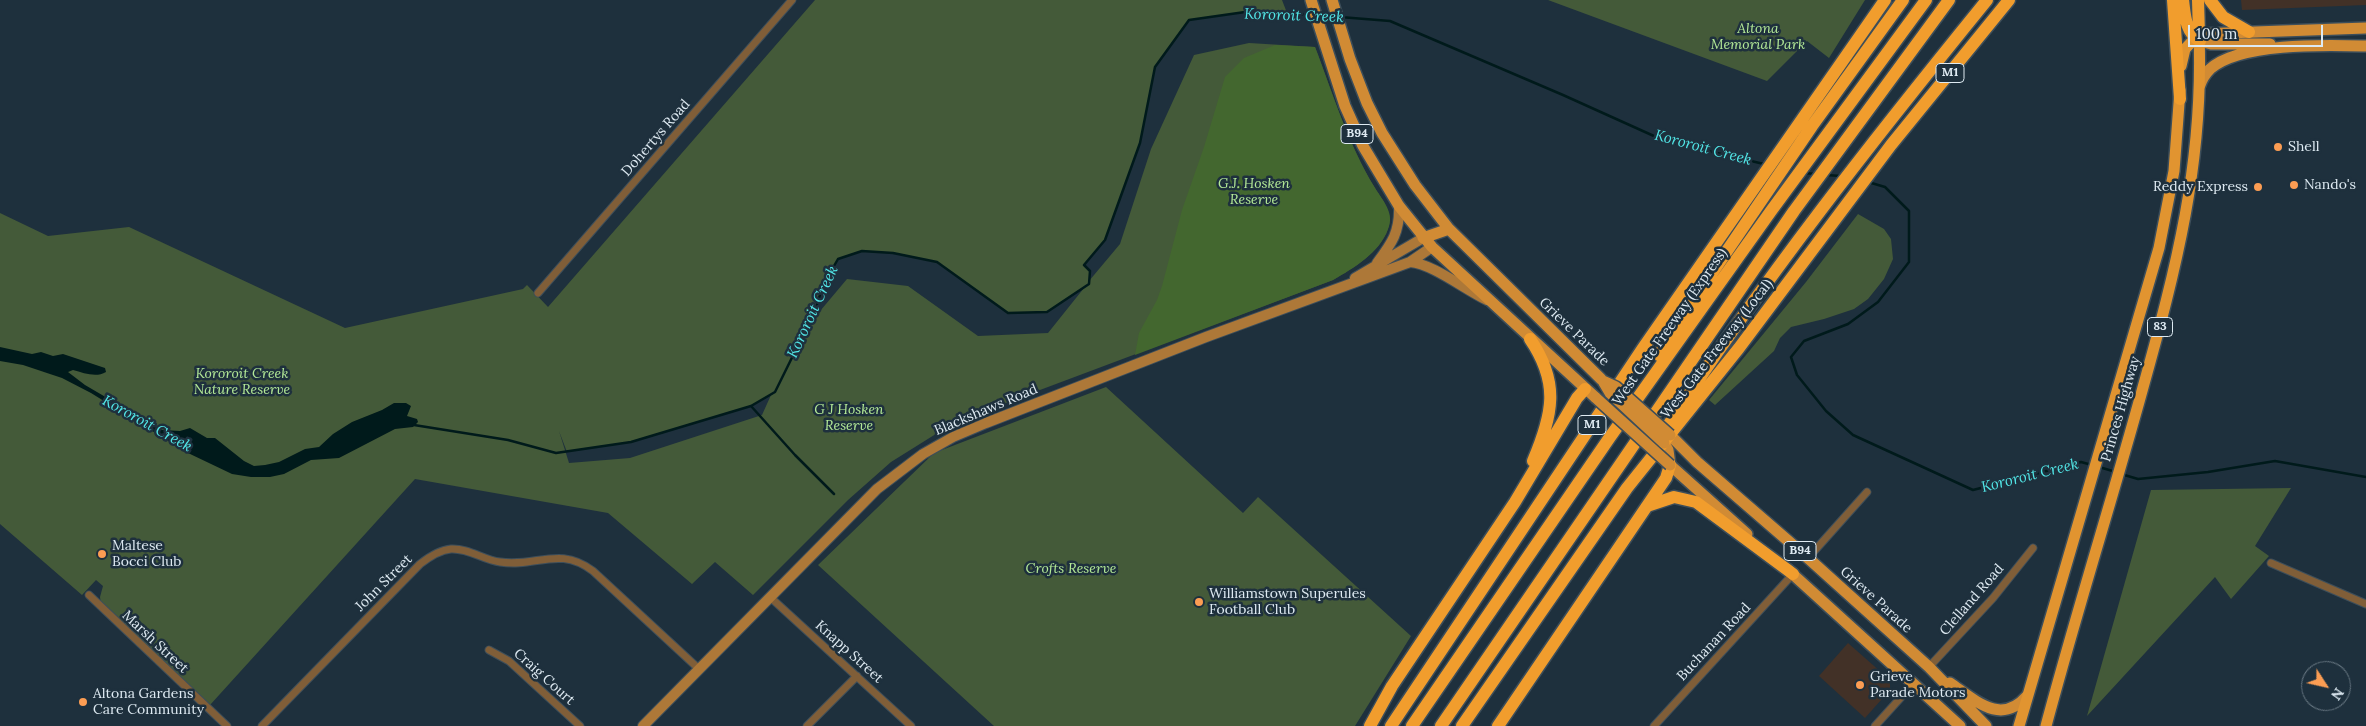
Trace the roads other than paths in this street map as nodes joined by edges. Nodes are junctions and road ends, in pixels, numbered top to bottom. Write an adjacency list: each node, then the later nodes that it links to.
1 (792, 0): 33 (street, Dohertys Road)
2 (1311, 0): 26 (main road, B94)
3 (1332, 0): 27 (main road, Grieve Parade / B94)
4 (1885, 0): 20 (highway, M1)
5 (1891, 0): 20 (highway)
6 (1903, 0): 23 (highway)
7 (1926, 0): 38 (highway, West Gate Freeway (Express) / M1)
8 (1987, 0): 41 (highway)
9 (2009, 0): 41 (highway, West Gate Freeway (Local) / M1)
10 (2173, 0): 22 (highway)
11 (2183, 0): 17 (highway)
12 (2198, 0): 17 (highway)
13 (2210, 0): 16 (highway)
14 (1948, 2): 67 (highway)
15 (2366, 28): 16 (main road)
16 (2249, 32): 17 (main road)
17 (2198, 38): 19 (main road); 21 (highway, Princes Highway / 83); 22 (highway, Princes Highway)
18 (2360, 46): 19 (main road)
19 (2287, 47): 21 (main road)
20 (1848, 55): 23 (highway, M1)
21 (2200, 85): 24 (highway, Princes Highway / 83)
22 (2180, 99): 25 (highway, Princes Highway / 83)
23 (1806, 124): 38 (highway); 65 (highway, M1)
24 (2194, 161): 25 (highway); 75 (highway, Princes Highway / 83)
25 (2174, 171): 57 (highway, Princes Highway / 83)
26 (1398, 206): 28 (main road, B94); 31 (main road)
27 (1448, 229): 28 (main road); 29 (main road); 36 (main road, Grieve Parade / B94)
28 (1423, 238): 29 (main road, B94); 31 (main road, Blackshaws Road)
29 (1432, 247): 30 (main road, Blackshaws Road); 34 (main road, B94)
30 (1410, 262): 32 (main road, Blackshaws Road); 34 (main road)
31 (1374, 266): 32 (main road, Blackshaws Road)
32 (1342, 287): 50 (main road, Blackshaws Road)
33 (538, 293)
34 (1488, 300): 35 (main road, B94)
35 (1530, 338): 37 (main road, B94); 43 (highway)
36 (1603, 381): 37 (main road); 39 (main road, Grieve Parade / B94, bridge)
37 (1585, 389): 40 (main road, B94, bridge); 43 (highway)
38 (1610, 436): 66 (highway, West Gate Freeway (Express) / M1)
39 (1667, 439): 40 (main road); 46 (main road, Grieve Parade / B94)
40 (1670, 465): 44 (highway); 48 (main road, B94)
41 (1627, 488): 68 (highway, West Gate Freeway (Local) / M1)
42 (1867, 492): 46 (street)
43 (1515, 502): 64 (highway)
44 (1646, 506): 48 (highway); 69 (highway)
45 (2033, 548): 53 (street, Clelland Road)
46 (1808, 558): 48 (main road); 53 (main road, Grieve Parade / B94)
47 (2271, 563): 51 (street)
48 (1793, 574): 56 (main road, B94); 70 (street, Buchanan Road)
49 (89, 595): 58 (street, Marsh Street)
50 (770, 597): 54 (main road, Blackshaws Road); 55 (street, Knapp Street)
51 (2366, 604)
52 (489, 650): 60 (street, Craig Court)
53 (1929, 667): 56 (main road); 57 (main road); 73 (main road, Grieve Parade / B94)
54 (699, 669): 59 (street, John Street); 61 (main road, Blackshaws Road)
55 (857, 676): 62 (street); 63 (street, Knapp Street)
56 (1914, 683): 71 (street); 72 (main road, B94)
57 (2027, 696): 74 (highway, Princes Highway / 83)
58 (228, 726)
59 (262, 726)
60 (580, 726)
61 (642, 726)
62 (807, 726)
63 (911, 726)
64 (1370, 726)
65 (1391, 726)
66 (1412, 726)
67 (1441, 726)
68 (1462, 726)
69 (1498, 726)
70 (1654, 726)
71 (1874, 726)
72 (1960, 726)
73 (1986, 726)
74 (2019, 726)
75 (2046, 726)

